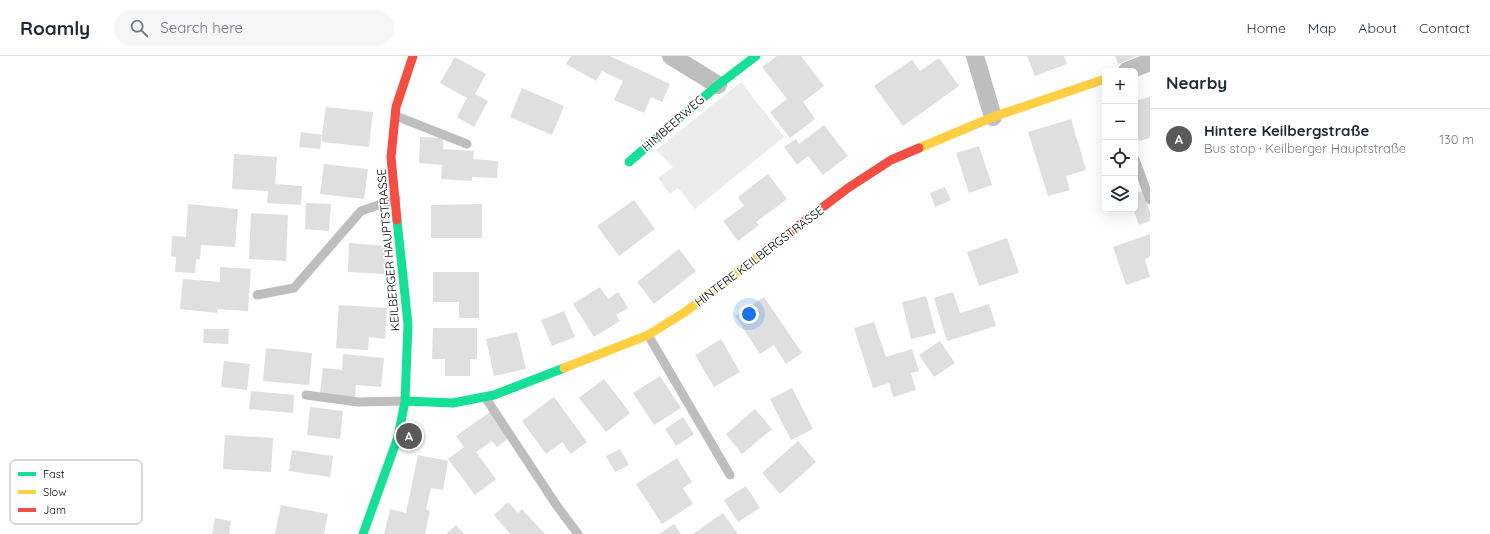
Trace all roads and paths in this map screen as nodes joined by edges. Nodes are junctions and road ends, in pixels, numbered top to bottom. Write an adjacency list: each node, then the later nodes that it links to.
1 (412, 56): 9 (street, KEILBERGER HAUPTSTRASSE)
2 (671, 56): 8 (street, HIMBEERWEG)
3 (756, 56): 8 (street, HIMBEERWEG)
4 (975, 56): 10 (street)
5 (1150, 62): 6 (street)
6 (1135, 68)
7 (1102, 80): 10 (street, HINTERE KEILBERGSTRASSE)
8 (718, 85): 12 (street, HIMBEERWEG)
9 (396, 116): 11 (lane); 14 (street, KEILBERGER HAUPTSTRASSE)
10 (993, 117): 17 (street, HINTERE KEILBERGSTRASSE)
11 (467, 144)
12 (629, 162)
13 (1138, 167): 15 (lane)
14 (396, 199): 16 (lane); 20 (street, KEILBERGER HAUPTSTRASSE)
15 (1150, 200)
16 (257, 295)
17 (648, 335): 19 (street, HINTERE KEILBERGSTRASSE); 21 (lane)
18 (306, 395): 20 (lane)
19 (484, 396): 20 (street, HINTERE KEILBERGSTRASSE); 23 (lane)
20 (405, 401): 22 (street, KEILBERGER HAUPTSTRASSE)
21 (730, 475)
22 (363, 534)
23 (578, 534)

